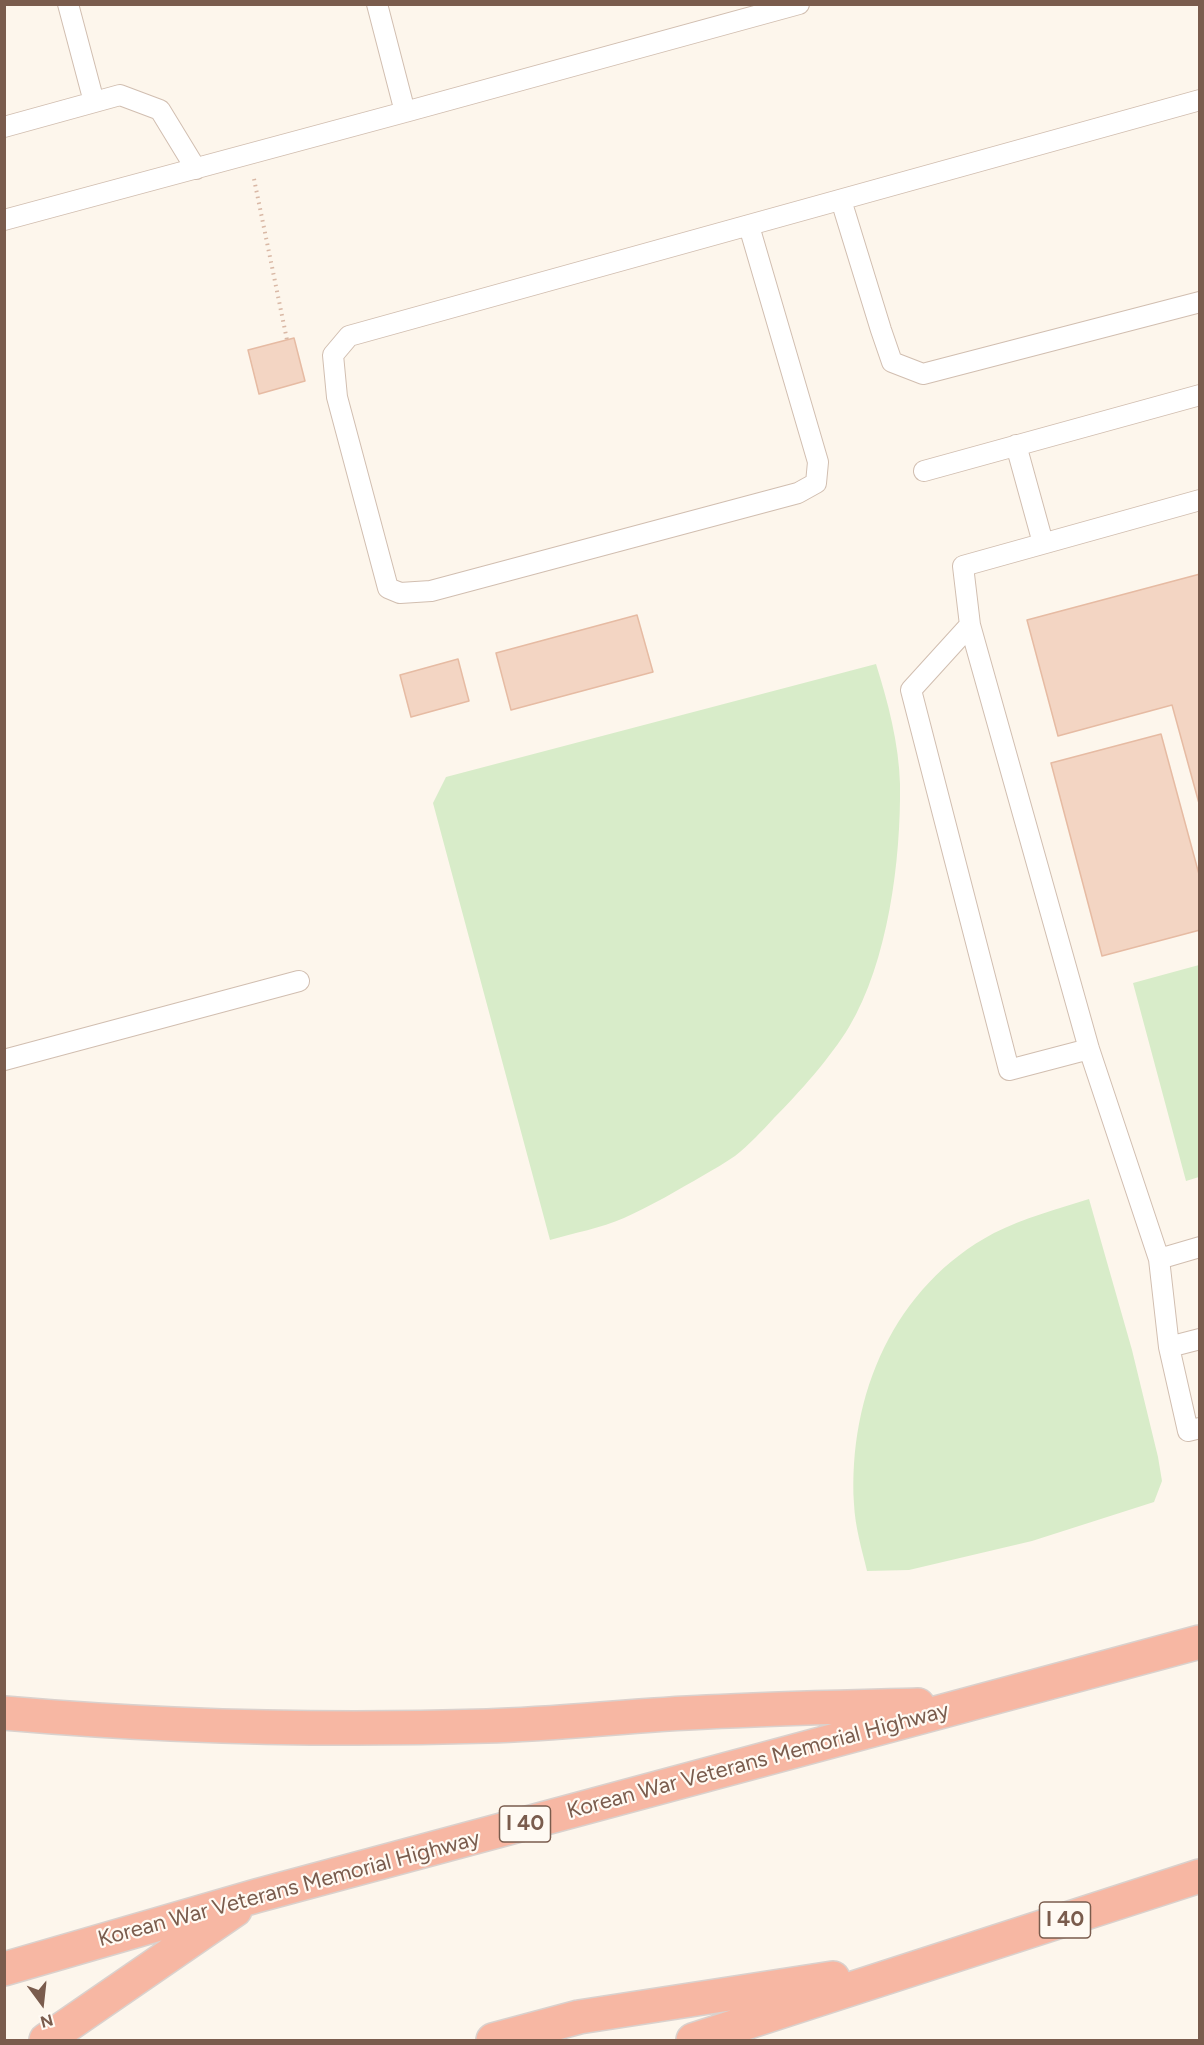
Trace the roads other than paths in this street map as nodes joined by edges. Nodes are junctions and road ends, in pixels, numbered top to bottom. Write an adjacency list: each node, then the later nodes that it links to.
1 (68, 4): 5 (lane)
2 (376, 4): 6 (lane)
3 (799, 4): 6 (lane)
4 (1200, 100): 9 (lane)
5 (94, 102): 7 (lane); 8 (lane)
6 (405, 112): 8 (lane)
7 (4, 127)
8 (196, 169): 10 (lane)
9 (841, 200): 11 (lane); 12 (lane)
10 (4, 220)
11 (749, 226): 11 (lane)
12 (1200, 302)
13 (1200, 395): 14 (lane)
14 (1016, 445): 15 (lane); 17 (lane)
15 (924, 471)
16 (1200, 500): 17 (lane)
17 (1043, 543): 18 (lane)
18 (970, 625): 20 (lane); 20 (lane)
19 (299, 981): 21 (lane)
20 (1089, 1049): 23 (lane)
21 (4, 1060)
22 (1200, 1247): 23 (lane)
23 (1159, 1259): 25 (lane)
24 (1200, 1339): 25 (lane)
25 (1169, 1347): 26 (lane)
26 (1200, 1428)
27 (1200, 1642): 28 (highway, Korean War Veterans Memorial Highway / I 40)
28 (971, 1704): 29 (highway); 31 (highway, Korean War Veterans Memorial Highway / I 40)
29 (4, 1713)
30 (1200, 1876): 32 (highway, I 40)
31 (256, 1896): 33 (highway, Korean War Veterans Memorial Highway / I 40); 34 (highway)
32 (930, 1964): 35 (highway); 36 (highway, I 40)
33 (4, 1969)
34 (46, 2040)
35 (493, 2040)
36 (693, 2040)

